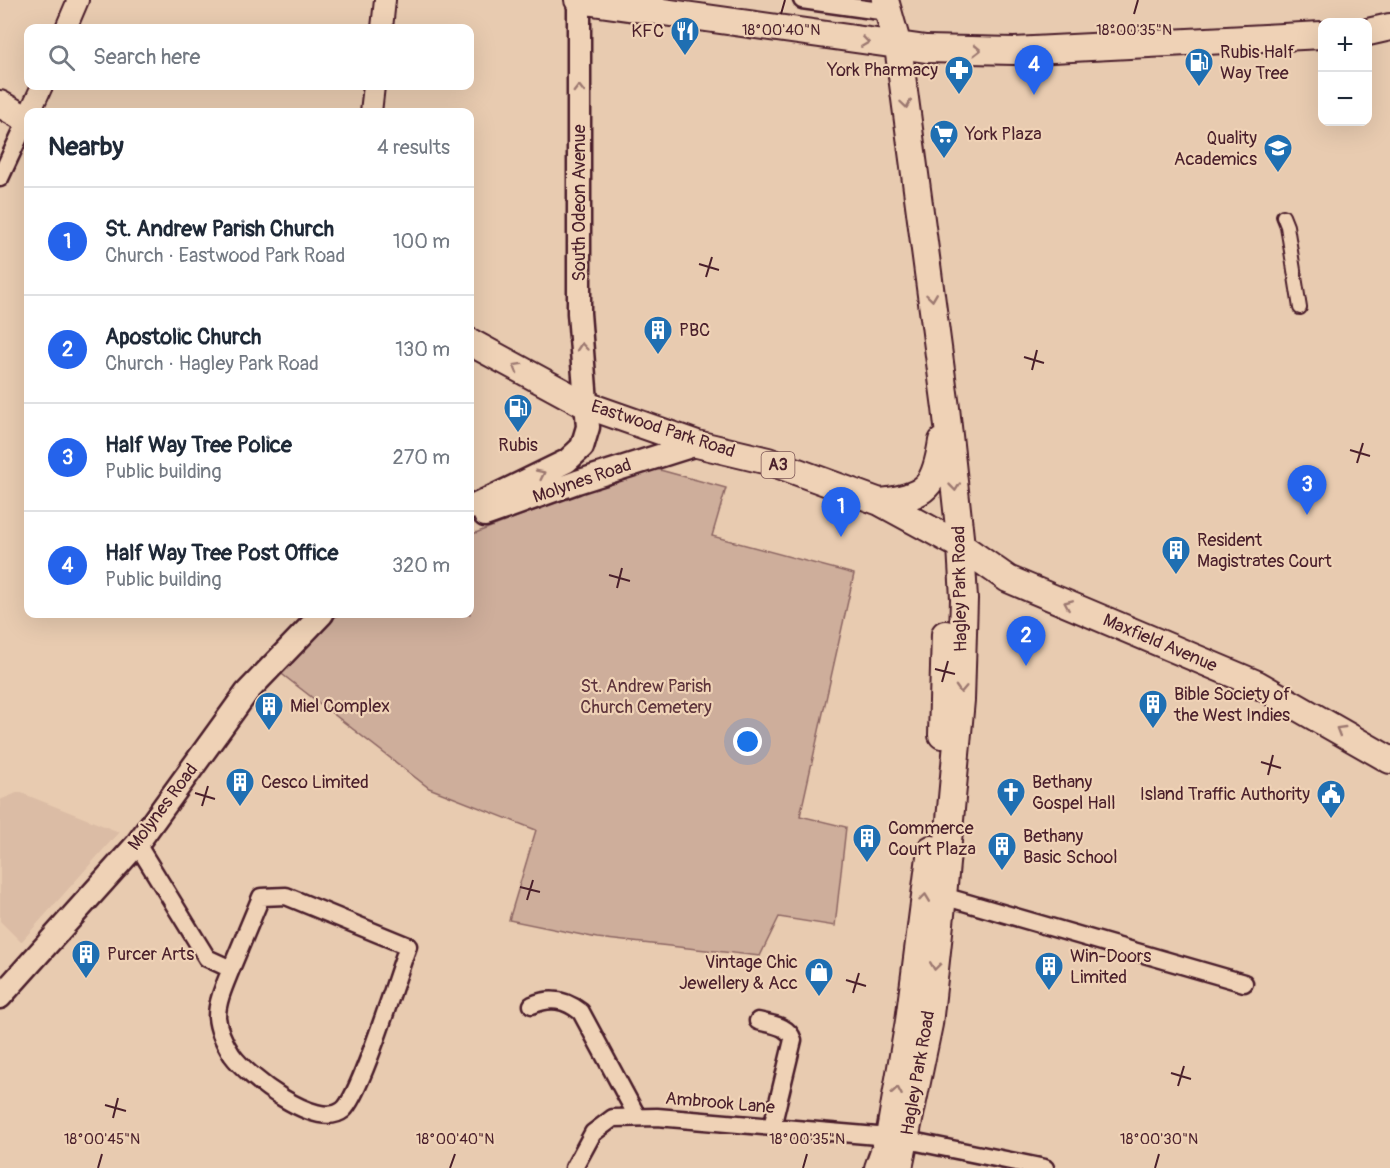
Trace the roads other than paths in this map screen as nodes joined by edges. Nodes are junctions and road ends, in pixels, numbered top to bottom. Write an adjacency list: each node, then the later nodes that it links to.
1 (78, 0): 6 (street)
2 (385, 0): 7 (street)
3 (579, 0): 11 (main road, one-way to 11); 23 (main road, South Odeon Avenue, one-way to 3)
4 (802, 0): 5 (street)
5 (886, 6): 11 (main road, Hagley Park Road)
6 (68, 24)
7 (382, 24)
8 (1390, 27): 9 (main road)
9 (1372, 31)
10 (1318, 35): 11 (main road, one-way to 10)
11 (898, 46): 24 (main road, Hagley Park Road, one-way to 24)
12 (40, 90): 15 (street)
13 (374, 90): 16 (street)
14 (0, 104): 17 (main road)
15 (33, 108)
16 (371, 108)
17 (24, 115)
18 (24, 128): 19 (street)
19 (0, 178)
20 (1283, 216): 21 (street)
21 (1300, 308)
22 (474, 344): 23 (main road, Eastwood Park Road / A3, one-way to 22)
23 (586, 405): 25 (main road, Eastwood Park Road / A3); 27 (main road, South Odeon Avenue, one-way to 23)
24 (946, 408): 26 (main road); 29 (main road, Hagley Park Road, one-way to 29)
25 (697, 444): 26 (main road, Eastwood Park Road / A3); 28 (main road, Molynes Road)
26 (880, 502): 29 (main road, Eastwood Park Road / A3)
27 (474, 506)
28 (474, 521)
29 (953, 542): 31 (main road, Maxfield Avenue, one-way to 29); 33 (main road, Hagley Park Road, one-way to 33); 41 (main road, Hagley Park Road, one-way to 29)
30 (318, 618): 32 (main road, Molynes Road)
31 (1390, 760)
32 (137, 844): 34 (street); 36 (main road, Molynes Road)
33 (944, 896): 35 (street); 41 (main road, Hagley Park Road, one-way to 41)
34 (231, 969): 34 (street)
35 (1244, 983)
36 (0, 997)
37 (532, 1005): 39 (street)
38 (758, 1021): 40 (street)
39 (637, 1116): 40 (street, Ambrook Lane); 42 (street, Ambrook Lane)
40 (772, 1127): 41 (street, Ambrook Lane)
41 (898, 1139): 43 (main road, Hagley Park Road); 44 (main road, Hagley Park Road); 45 (street, Ambrook Lane)
42 (574, 1168)
43 (878, 1168)
44 (899, 1168)
45 (1045, 1168)

